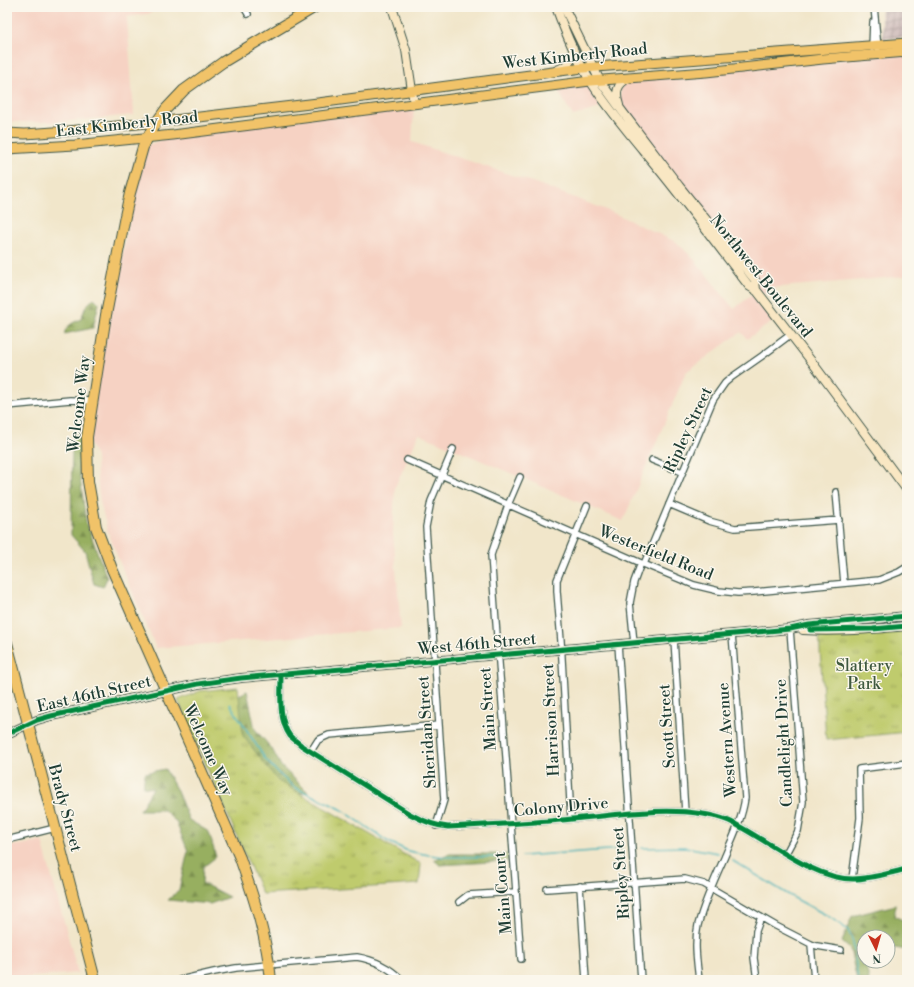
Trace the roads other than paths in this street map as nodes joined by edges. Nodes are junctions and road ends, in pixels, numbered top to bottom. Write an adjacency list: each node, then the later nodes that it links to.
1 (244, 7): 7 (street)
2 (315, 7): 21 (highway, Welcome Way)
3 (392, 7): 17 (street)
4 (556, 7): 9 (street)
5 (564, 7): 12 (street)
6 (875, 8): 10 (street)
7 (248, 14)
8 (907, 43): 10 (main road, West Kimberly Road)
9 (573, 47): 13 (street); 14 (street)
10 (875, 50): 11 (main road, West Kimberly Road); 12 (main road, West Kimberly Road); 15 (main road, West Kimberly Road)
11 (907, 52)
12 (593, 67): 13 (main road, West Kimberly Road); 16 (street)
13 (583, 68): 14 (main road, West Kimberly Road); 16 (street)
14 (550, 72): 17 (main road, West Kimberly Road)
15 (629, 78): 16 (main road, West Kimberly Road); 20 (street)
16 (595, 81): 18 (main road, West Kimberly Road); 20 (street); 26 (street, Northwest Boulevard)
17 (412, 91): 18 (street); 19 (main road, West Kimberly Road)
18 (414, 104): 22 (main road, West Kimberly Road)
19 (248, 111): 21 (main road, East Kimberly Road); 22 (street)
20 (622, 111): 26 (street)
21 (157, 122): 23 (main road, East Kimberly Road); 24 (highway, Welcome Way)
22 (249, 125): 24 (main road, East Kimberly Road)
23 (7, 133)
24 (148, 137): 25 (main road, East Kimberly Road); 28 (highway, Welcome Way)
25 (7, 149)
26 (756, 290): 27 (street, Northwest Boulevard)
27 (790, 334): 33 (street, Ripley Street); 36 (street, Northwest Boulevard)
28 (92, 401): 29 (street); 58 (highway, Welcome Way)
29 (7, 406)
30 (453, 448): 34 (street, Sheridan Street)
31 (407, 460): 34 (street, Westerfield Road)
32 (652, 460): 33 (street)
33 (682, 472): 38 (street, Ripley Street)
34 (441, 475): 39 (street, Westerfield Road); 56 (street, Sheridan Street)
35 (520, 477): 39 (street, Main Street)
36 (907, 490)
37 (836, 492): 41 (street)
38 (669, 504): 41 (street); 43 (street, Ripley Street)
39 (508, 505): 42 (street, Westerfield Road); 55 (street, Main Street)
40 (587, 506): 42 (street, Harrison Street)
41 (839, 520): 45 (street)
42 (575, 534): 43 (street, Westerfield Road); 54 (street, Harrison Street)
43 (643, 564): 45 (street, Westerfield Road); 52 (street, Ripley Street)
44 (907, 567): 45 (street, Westerfield Road)
45 (844, 583)
46 (907, 616): 48 (street, West 46th Street)
47 (907, 626): 48 (street, West 46th Street)
48 (790, 629): 49 (street, West 46th Street); 72 (street, Candlelight Drive)
49 (732, 634): 50 (street, West 46th Street); 68 (street, Western Avenue)
50 (674, 639): 52 (street, West 46th Street); 64 (street, Scott Street)
51 (7, 643): 59 (highway, Brady Street)
52 (634, 643): 53 (street, West 46th Street)
53 (618, 644): 54 (street, West 46th Street); 65 (street, Ripley Street)
54 (561, 650): 55 (street, West 46th Street); 66 (street, Harrison Street)
55 (498, 656): 56 (street, West 46th Street); 67 (street, Main Street)
56 (435, 660): 57 (street, West 46th Street); 60 (street, Sheridan Street)
57 (281, 675): 58 (street, West 46th Street); 62 (street, Colony Drive)
58 (166, 691): 59 (street, East 46th Street); 85 (highway, Welcome Way)
59 (29, 724): 61 (street, East 46th Street); 70 (highway, Brady Street)
60 (439, 726): 62 (street); 69 (street, Sheridan Street)
61 (7, 734)
62 (311, 751): 69 (street, Colony Drive)
63 (907, 763): 74 (street)
64 (685, 812): 65 (street, Colony Drive); 68 (street, Colony Drive)
65 (630, 814): 66 (street, Colony Drive); 75 (street, Ripley Street)
66 (571, 819): 67 (street, Colony Drive)
67 (510, 824): 69 (street, Colony Drive); 79 (street, Main Court)
68 (738, 825): 72 (street, Colony Drive); 77 (street, Western Avenue)
69 (436, 826)
70 (55, 828): 71 (street); 86 (highway, Brady Street)
71 (7, 840)
72 (786, 853): 74 (street, Colony Drive)
73 (907, 869): 74 (street, Colony Drive)
74 (852, 879)
75 (634, 882): 76 (street); 77 (street); 91 (street, Ripley Street)
76 (580, 886): 78 (street); 90 (street)
77 (712, 888): 81 (street); 92 (street, Western Avenue)
78 (547, 889)
79 (516, 892): 80 (street); 84 (street, Main Court)
80 (459, 902)
81 (761, 917): 82 (street); 93 (street)
82 (811, 944): 83 (street); 94 (street)
83 (841, 950)
84 (521, 959)
85 (269, 966): 87 (street); 88 (highway, Welcome Way); 89 (street)
86 (95, 980)
87 (180, 980)
88 (271, 980)
89 (402, 980)
90 (586, 980)
91 (641, 980)
92 (699, 980)
93 (756, 980)
94 (814, 980)

